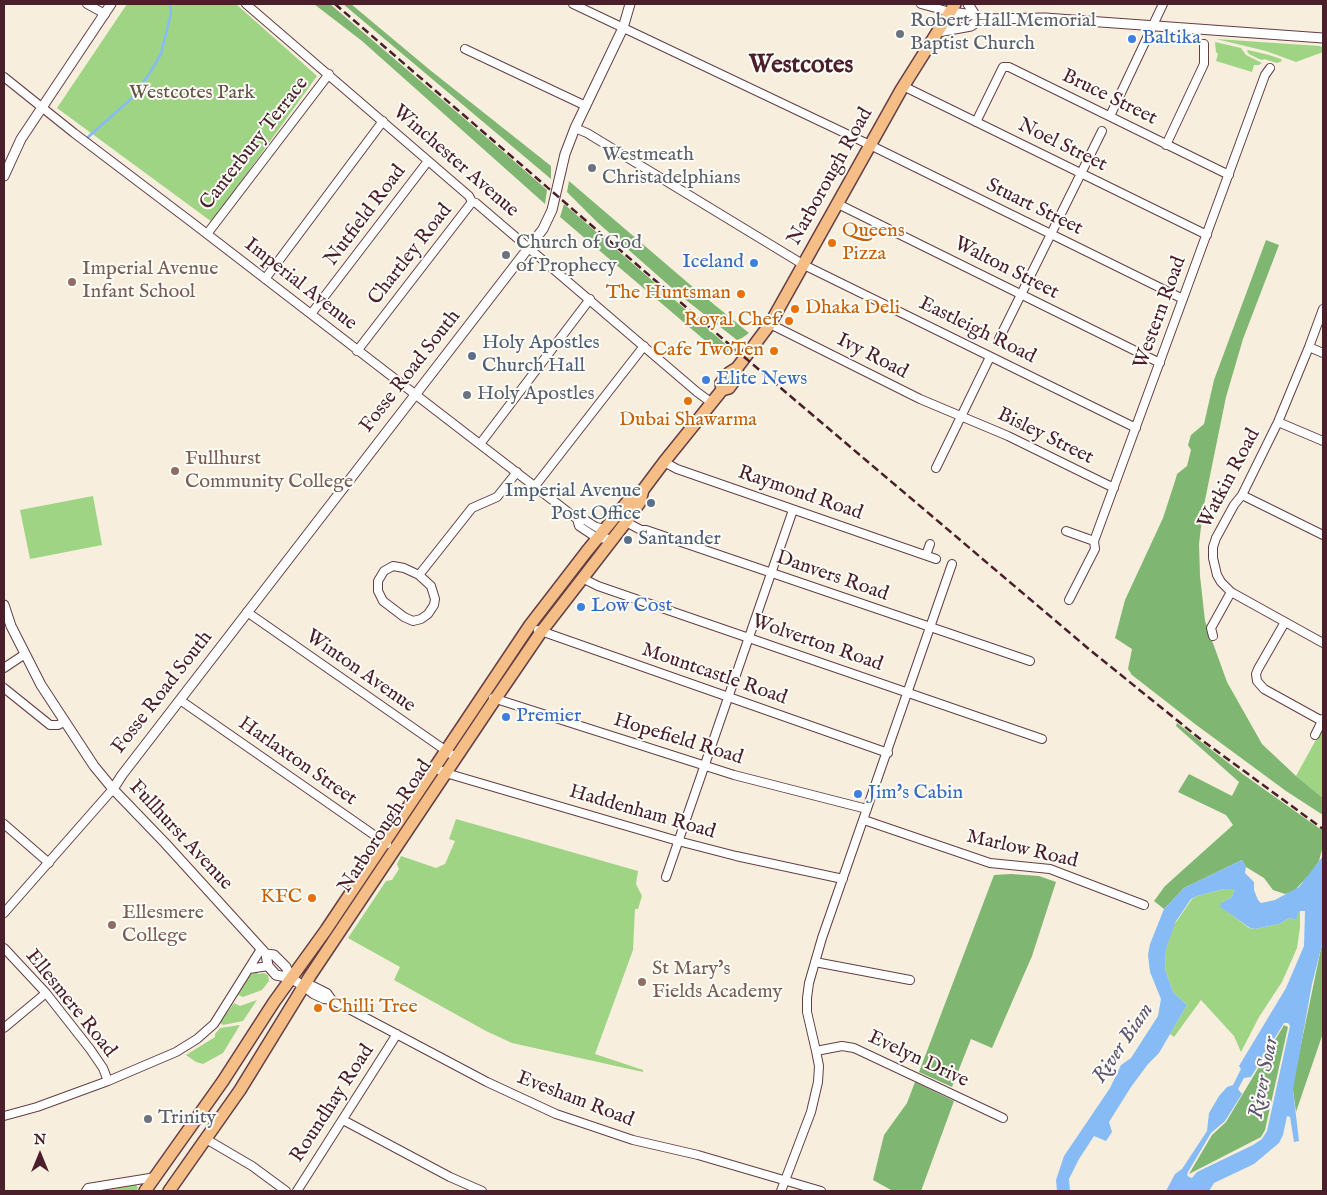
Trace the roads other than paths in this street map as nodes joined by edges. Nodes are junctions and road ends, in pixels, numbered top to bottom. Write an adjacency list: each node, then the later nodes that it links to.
1 (87, 4): 10 (street)
2 (111, 4): 10 (street)
3 (246, 4): 19 (street, Winchester Avenue)
4 (573, 4): 13 (street, Stuart Street)
5 (630, 4): 13 (street, Fosse Road South)
6 (921, 4): 9 (street)
7 (968, 4): 11 (street)
8 (1163, 4): 12 (street)
9 (953, 8): 11 (street); 14 (main road, Narborough Road)
10 (105, 14): 23 (street)
11 (978, 17): 12 (street); 14 (street)
12 (1152, 27): 15 (street); 24 (street)
13 (623, 28): 22 (street, Fosse Road South); 29 (street, Stuart Street)
14 (938, 32): 21 (main road, Narborough Road)
15 (1323, 38)
16 (1204, 44): 30 (street)
17 (465, 49): 22 (street)
18 (1270, 68): 33 (street, Western Road)
19 (330, 74): 25 (street, Winchester Avenue); 37 (street, Canterbury Terrace)
20 (4, 77): 23 (street, Imperial Avenue)
21 (903, 86): 26 (street, Noel Street); 29 (main road, Narborough Road)
22 (586, 106): 27 (street, Fosse Road South)
23 (42, 107): 34 (street); 37 (street, Imperial Avenue)
24 (1110, 116): 26 (street, Bruce Street); 30 (street, Bruce Street)
25 (383, 121): 31 (street, Winchester Avenue); 42 (street)
26 (976, 122): 32 (street, Noel Street)
27 (575, 128): 40 (street, Fosse Road South); 41 (street, Eastleigh Road)
28 (1102, 131): 32 (street)
29 (870, 145): 36 (main road, Narborough Road); 38 (street, Stuart Street)
30 (1166, 145): 33 (street, Bruce Street)
31 (428, 161): 35 (street, Winchester Avenue); 47 (street, Nutfield Road)
32 (1080, 173): 38 (street); 39 (street, Noel Street)
33 (1229, 175): 39 (street, Western Road)
34 (4, 176)
35 (472, 202): 40 (street, Winchester Avenue); 52 (street, Chartley Road)
36 (838, 204): 41 (main road, Narborough Road); 43 (street, Walton Street)
37 (207, 234): 42 (street, Imperial Avenue)
38 (1051, 234): 43 (street); 45 (street, Stuart Street)
39 (1207, 235): 45 (street, Western Road)
40 (529, 248): 44 (street, Winchester Avenue); 56 (street, Fosse Road South)
41 (804, 265): 48 (main road, Narborough Road); 54 (street, Eastleigh Road)
42 (265, 279): 47 (street, Imperial Avenue)
43 (1021, 295): 49 (street); 55 (street, Walton Street)
44 (590, 299): 50 (street, Winchester Avenue); 62 (street)
45 (1183, 299): 55 (street, Western Road)
46 (1323, 309): 51 (street, Watkin Road)
47 (311, 314): 52 (street, Imperial Avenue)
48 (770, 324): 57 (main road, Narborough Road); 58 (street, Ivy Road)
49 (999, 339)
50 (644, 346): 57 (street, Winchester Avenue); 66 (street)
51 (1310, 347): 53 (street); 59 (street, Watkin Road)
52 (357, 351): 56 (street, Imperial Avenue)
53 (1323, 352)
54 (990, 357): 58 (street); 60 (street, Eastleigh Road)
55 (1160, 363): 60 (street, Western Road)
56 (416, 395): 62 (street, Imperial Avenue); 89 (street, Fosse Road South)
57 (712, 403): 63 (main road, Narborough Road)
58 (961, 415): 64 (street); 67 (street, Bisley Street)
59 (1278, 422): 61 (street); 69 (street, Watkin Road)
60 (1136, 428): 67 (street, Western Road)
61 (1323, 442)
62 (480, 444): 65 (street, Imperial Avenue)
63 (664, 462): 68 (main road, Narborough Road); 70 (street, Raymond Road)
64 (936, 468)
65 (517, 472): 66 (street, Imperial Avenue); 84 (street)
66 (536, 486): 71 (street, Imperial Avenue)
67 (1114, 488): 78 (street, Western Road)
68 (643, 490): 72 (main road, Narborough Road); 73 (main road, Narborough Road)
69 (1242, 495): 75 (street); 86 (street, Watkin Road)
70 (793, 510): 80 (street, Raymond Road); 83 (street)
71 (577, 519): 73 (street, Imperial Avenue); 76 (street, Imperial Avenue)
72 (626, 522): 77 (main road, Narborough Road); 83 (street, Danvers Road)
73 (604, 529): 76 (main road, Narborough Road)
74 (1066, 531): 78 (street)
75 (1323, 535)
76 (597, 538): 77 (street); 91 (main road, Narborough Road)
77 (612, 539): 85 (main road, Narborough Road)
78 (1094, 541): 87 (street, Western Road)
79 (930, 544): 80 (street)
80 (926, 555): 81 (street, Raymond Road)
81 (936, 559)
82 (952, 564): 92 (street)
83 (771, 574): 92 (street, Danvers Road); 95 (street)
84 (419, 576): 84 (street)
85 (582, 578): 93 (main road, Narborough Road); 95 (street, Wolverton Road)
86 (1231, 592): 90 (street, Watkin Road); 94 (street)
87 (1069, 600)
88 (4, 605): 97 (street, Fullhurst Avenue)
89 (247, 612): 105 (street, Fosse Road South); 111 (street, Winton Avenue)
90 (1285, 622): 96 (street, Watkin Road); 106 (street)
91 (530, 625): 93 (street, Mountcastle Road); 102 (main road, Narborough Road)
92 (930, 628): 98 (street, Danvers Road); 101 (street)
93 (541, 632): 103 (street, Mountcastle Road); 104 (main road, Narborough Road)
94 (1214, 636)
95 (749, 637): 101 (street, Wolverton Road); 103 (street)
96 (1323, 642)
97 (25, 654): 99 (street); 107 (street, Fullhurst Avenue)
98 (1030, 661)
99 (4, 668)
100 (4, 688): 107 (street)
101 (908, 692): 109 (street, Wolverton Road); 110 (street)
102 (481, 697): 104 (street, Hopefield Road); 111 (main road, Narborough Road)
103 (728, 697): 110 (street, Mountcastle Road); 112 (street)
104 (496, 698): 111 (main road, Narborough Road); 112 (street, Hopefield Road)
105 (180, 700): 114 (street, Fosse Road South); 119 (street, Harlaxton Street)
106 (1323, 720): 108 (street)
107 (64, 722): 114 (street, Fullhurst Avenue)
108 (1315, 734)
109 (1042, 739)
110 (888, 753): 115 (street)
111 (450, 754): 113 (main road, Narborough Road)
112 (704, 766): 115 (street, Hopefield Road); 118 (street)
113 (439, 770): 118 (street, Haddenham Road); 119 (main road, Narborough Road); 120 (main road, Narborough Road)
114 (113, 790): 121 (street, Fosse Road South); 127 (street, Fullhurst Avenue)
115 (867, 810): 116 (street)
116 (864, 820): 123 (street); 124 (street, Marlow Road)
117 (4, 824): 121 (street)
118 (678, 841): 122 (street); 123 (street, Haddenham Road)
119 (385, 842): 120 (street, Harlaxton Street); 131 (main road, Narborough Road)
120 (395, 849): 133 (main road, Narborough Road)
121 (49, 863): 125 (street, Fosse Road South)
122 (666, 877)
123 (843, 879): 128 (street)
124 (1144, 905)
125 (4, 913)
126 (4, 948): 134 (street, Ellesmere Road)
127 (263, 952): 129 (street); 130 (street); 131 (street, Fullhurst Avenue)
128 (815, 962): 132 (street); 137 (street)
129 (268, 966): 130 (street); 131 (street, Fullhurst Avenue)
130 (249, 969): 138 (street)
131 (291, 978): 133 (street, Fullhurst Avenue); 143 (main road, Narborough Road)
132 (910, 980)
133 (303, 986): 136 (street, Evesham Road); 142 (main road, Narborough Road)
134 (46, 993): 135 (street); 138 (street, Ellesmere Road)
135 (4, 1028)
136 (397, 1034): 141 (street, Roundhay Road); 144 (street, Evesham Road)
137 (816, 1051): 140 (street, Evelyn Drive); 144 (street)
138 (108, 1081): 139 (street)
139 (4, 1116)
140 (1003, 1118)
141 (342, 1120): 149 (street, Roundhay Road); 150 (street)
142 (206, 1139): 147 (main road, Narborough Road); 148 (street)
143 (156, 1177): 145 (street); 146 (main road, Narborough Road)
144 (785, 1180): 151 (street); 152 (street, Evesham Road)
145 (86, 1191)
146 (145, 1191)
147 (168, 1191)
148 (286, 1191)
149 (297, 1191)
150 (482, 1191)
151 (781, 1191)
152 (821, 1191)

